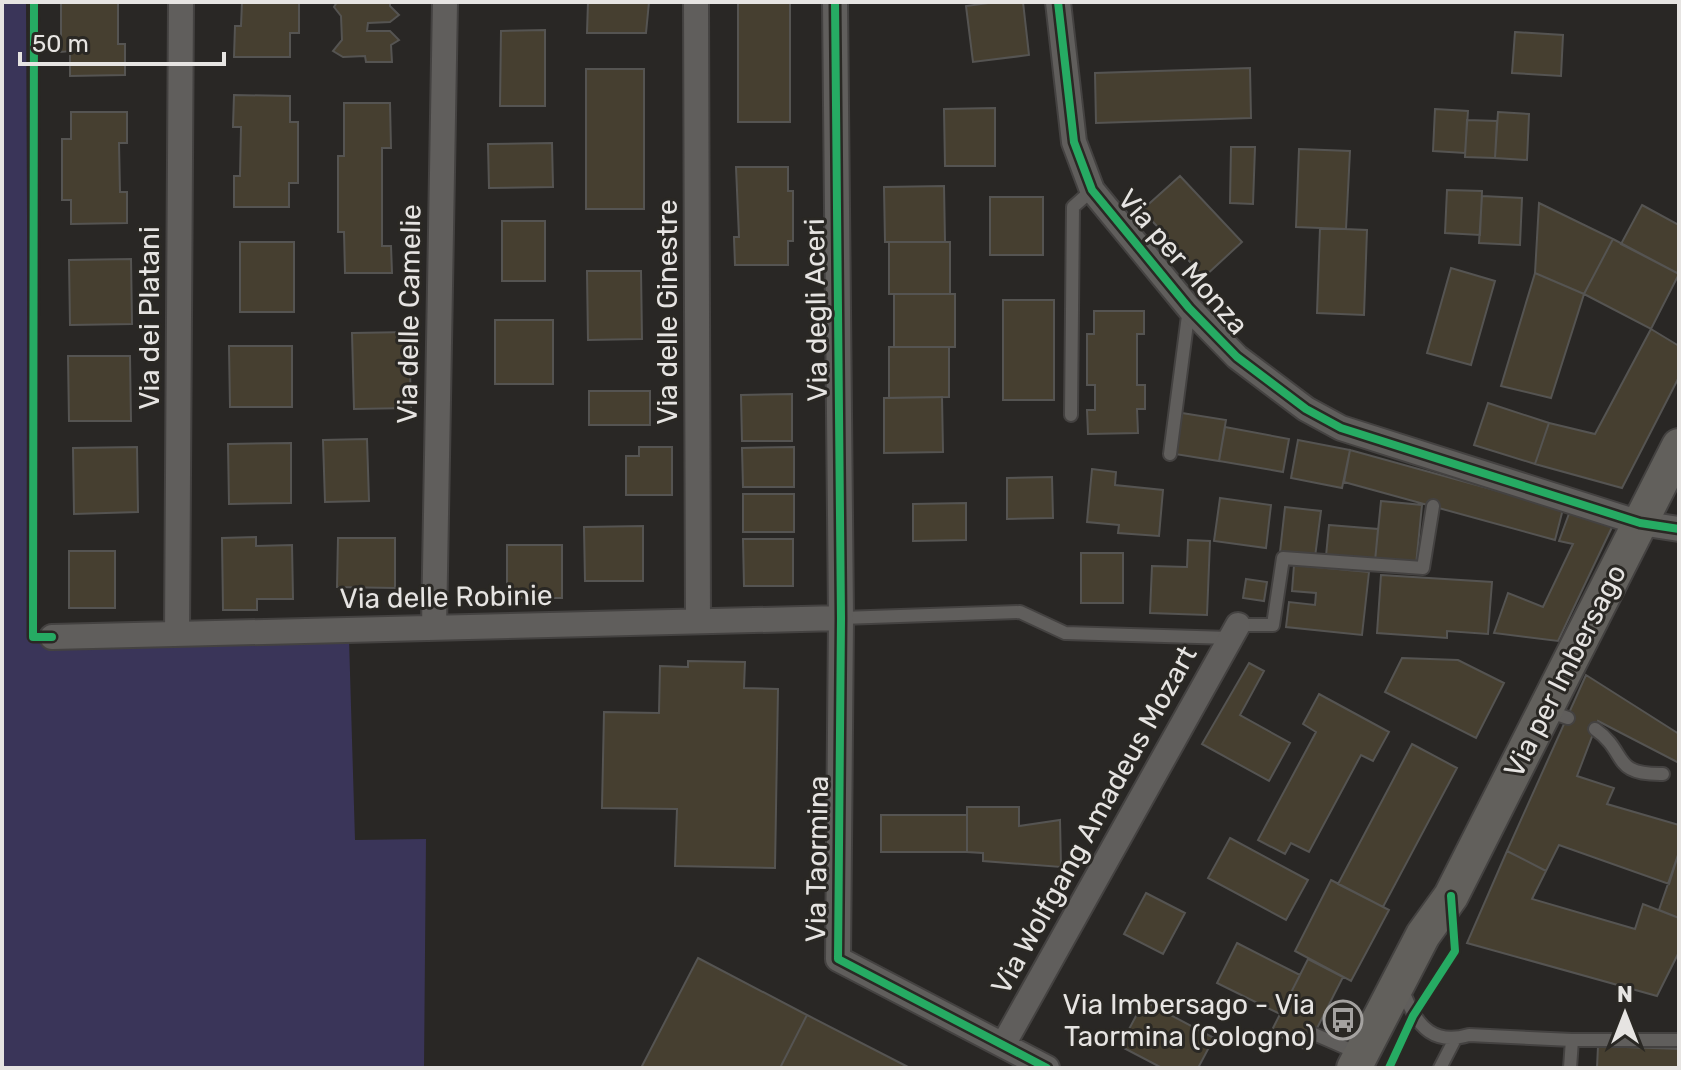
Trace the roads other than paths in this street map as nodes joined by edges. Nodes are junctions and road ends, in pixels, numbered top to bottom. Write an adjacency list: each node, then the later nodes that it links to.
1 (181, 2): 18 (street, Via dei Platani)
2 (445, 2): 16 (street, Via delle Camelie)
3 (696, 2): 15 (street, Via delle Ginestre)
4 (835, 2): 14 (street, Via degli Aceri)
5 (1058, 2): 6 (street, Via per Monza)
6 (1092, 190): 7 (street, Via per Monza); 8 (lane)
7 (1189, 308): 10 (lane); 12 (street, Via per Monza)
8 (1071, 415)
9 (1679, 446): 12 (main road, Via per Imbersago)
10 (1170, 454)
11 (1433, 506): 17 (lane)
12 (1640, 523): 13 (street, Via per Monza); 22 (main road, Via per Imbersago)
13 (1679, 529)
14 (841, 618): 15 (street, Via delle Robinie); 17 (lane); 28 (street, Via Taormina)
15 (698, 621): 16 (street, Via delle Robinie)
16 (434, 628): 18 (street, Via delle Robinie)
17 (1234, 632): 28 (street, Via Wolfgang Amadeus Mozart)
18 (177, 634): 19 (street, Via delle Robinie)
19 (52, 637)
20 (1595, 729): 21 (lane)
21 (1663, 774)
22 (1451, 896): 23 (main road, Via per Imbersago); 29 (main road, Via per Imbersago)
23 (1406, 998): 25 (lane); 29 (main road, Via per Imbersago)
24 (1314, 1034): 29 (lane)
25 (1455, 1039): 26 (lane); 31 (lane)
26 (1572, 1040): 27 (lane); 32 (lane)
27 (1679, 1040)
28 (1003, 1045): 30 (street, Via Taormina)
29 (1364, 1062)
30 (1047, 1068)
31 (1440, 1068)
32 (1570, 1068)

